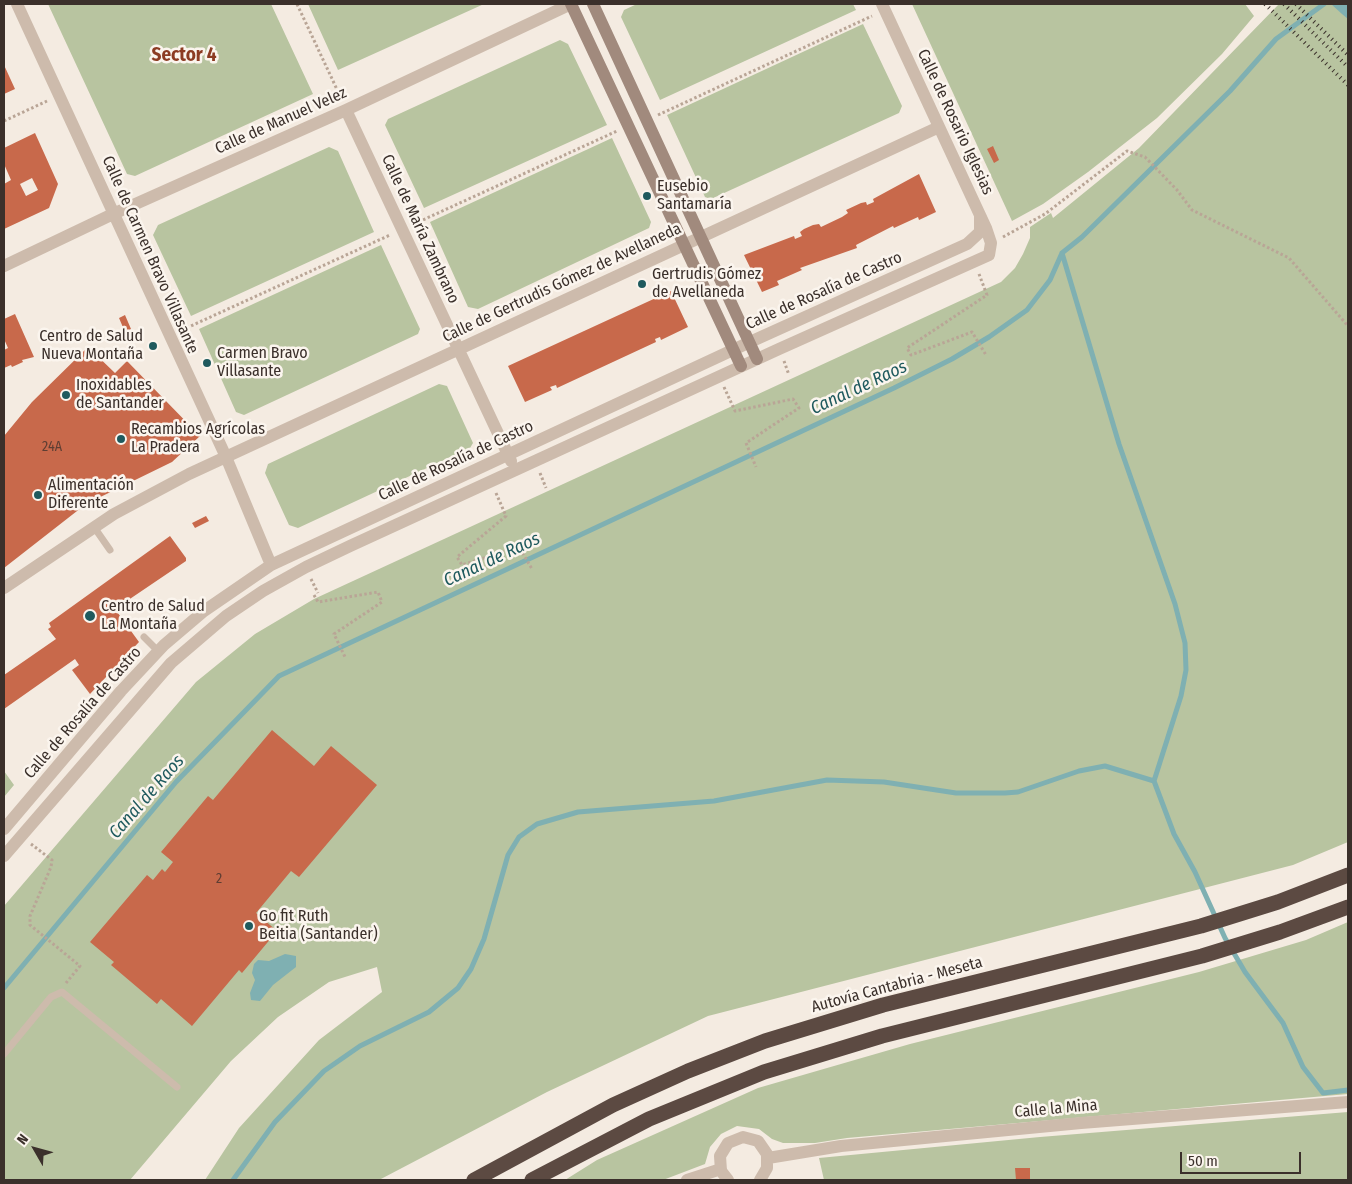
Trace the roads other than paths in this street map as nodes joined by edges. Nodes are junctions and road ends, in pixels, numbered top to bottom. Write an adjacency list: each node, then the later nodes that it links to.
1 (17, 4): 7 (street, Calle de Carmen Bravo Villasante)
2 (571, 4): 5 (street, Calle de Manuel Velez); 10 (main road)
3 (593, 4): 9 (main road)
4 (883, 7): 6 (street, Calle de Rosario Iglesias)
5 (346, 110): 7 (street, Calle de Manuel Velez); 14 (street, Calle de María Zambrano)
6 (939, 127): 8 (street, Calle de Rosario Iglesias); 9 (street, Calle de Gertrudis Gómez de Avellaneda)
7 (113, 214): 12 (street, Calle de Manuel Velez); 19 (street, Calle de Carmen Bravo Villasante)
8 (980, 215): 11 (street, Calle de Rosario Iglesias); 13 (street, Calle de Rosalía de Castro)
9 (699, 237): 10 (street, Calle de Gertrudis Gómez de Avellaneda); 13 (main road)
10 (684, 244): 14 (street, Calle de Gertrudis Gómez de Avellaneda); 15 (main road)
11 (990, 249): 16 (street, Calle de Rosalía de Castro)
12 (4, 266)
13 (750, 342): 15 (street, Calle de Rosalía de Castro); 16 (main road)
14 (458, 348): 18 (street, Calle de María Zambrano); 19 (street, Calle de Gertrudis Gómez de Avellaneda)
15 (734, 350): 17 (main road); 18 (street, Calle de Rosalía de Castro)
16 (757, 359): 17 (street, Calle de Rosalía de Castro)
17 (741, 366): 20 (street, Calle de Rosalía de Castro)
18 (508, 454): 20 (street, Calle de María Zambrano); 23 (street, Calle de Rosalía de Castro)
19 (226, 457): 21 (street, Calle de Gertrudis Gómez de Avellaneda); 23 (street, Calle de Carmen Bravo Villasante)
20 (516, 471): 28 (street, Calle de Rosalía de Castro)
21 (94, 527): 22 (lane); 24 (street, Calle de Gertrudis Gómez de Avellaneda)
22 (110, 550)
23 (271, 565): 26 (street, Calle de Rosalía de Castro)
24 (4, 588)
25 (144, 636): 26 (lane)
26 (158, 651): 27 (street, Calle de Rosalía de Castro)
27 (4, 829)
28 (4, 856)
29 (1348, 875): 36 (highway, Autovía Cantabria - Meseta)
30 (1348, 907): 37 (highway)
31 (4, 1054): 32 (lane)
32 (177, 1087)
33 (1348, 1102): 34 (street, Calle la Mina)
34 (768, 1158): 35 (street); 40 (street)
35 (721, 1169): 38 (street); 39 (street)
36 (474, 1180)
37 (532, 1180)
38 (687, 1180)
39 (728, 1180)
40 (760, 1180)

